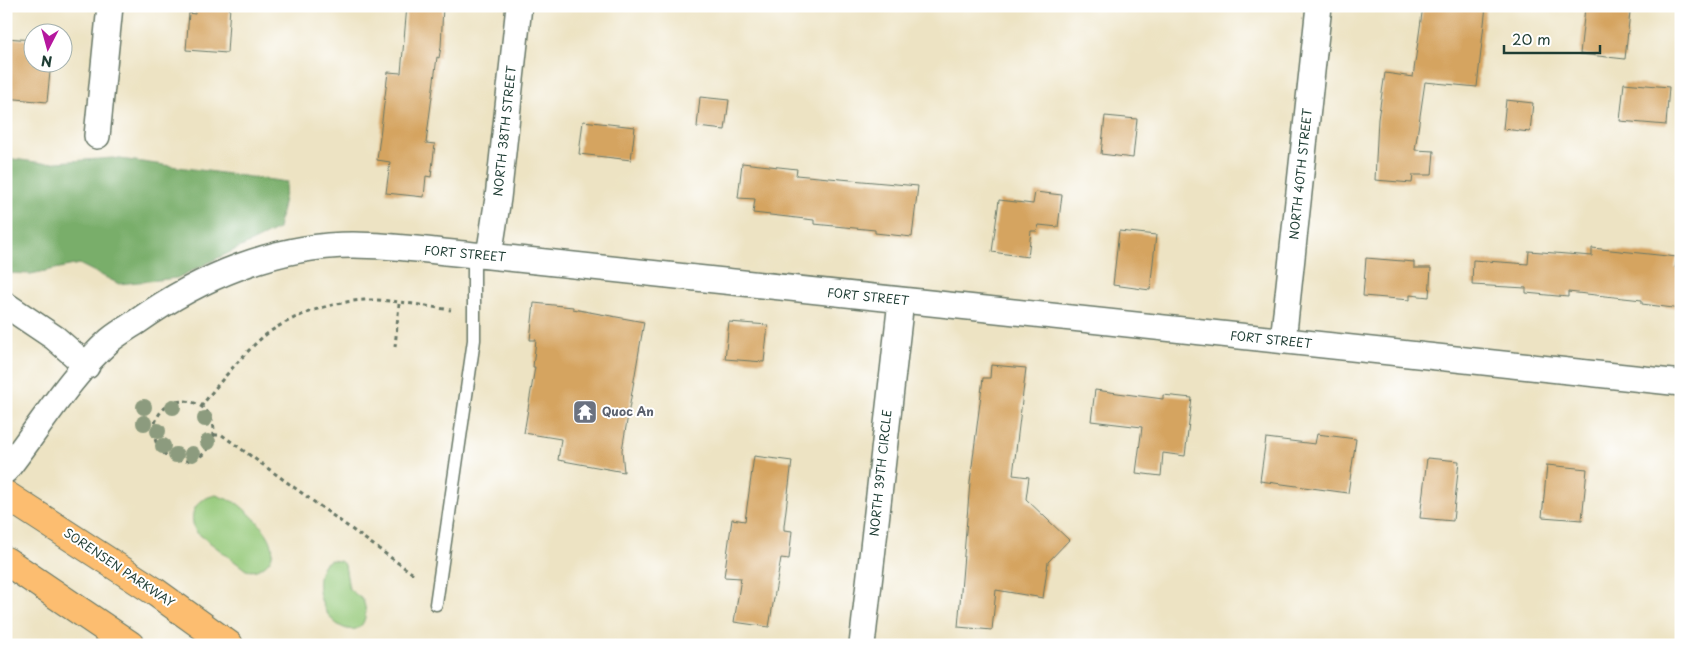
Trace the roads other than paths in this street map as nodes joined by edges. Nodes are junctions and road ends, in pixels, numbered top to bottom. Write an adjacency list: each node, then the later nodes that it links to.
1 (110, 6): 4 (street)
2 (519, 6): 5 (street, NORTH 38TH STREET)
3 (1319, 6): 8 (street, NORTH 40TH STREET)
4 (97, 136)
5 (481, 255): 6 (street, FORT STREET); 9 (street, FORT STREET); 14 (lane)
6 (900, 301): 8 (street, FORT STREET); 17 (street, NORTH 39TH CIRCLE)
7 (6, 305): 9 (street)
8 (1283, 341): 10 (street, FORT STREET)
9 (87, 366): 11 (street, FORT STREET)
10 (1681, 383)
11 (6, 470)
12 (6, 495): 16 (main road, SORENSEN PARKWAY)
13 (6, 561): 15 (main road)
14 (436, 604)
15 (130, 645)
16 (229, 645)
17 (862, 645)

